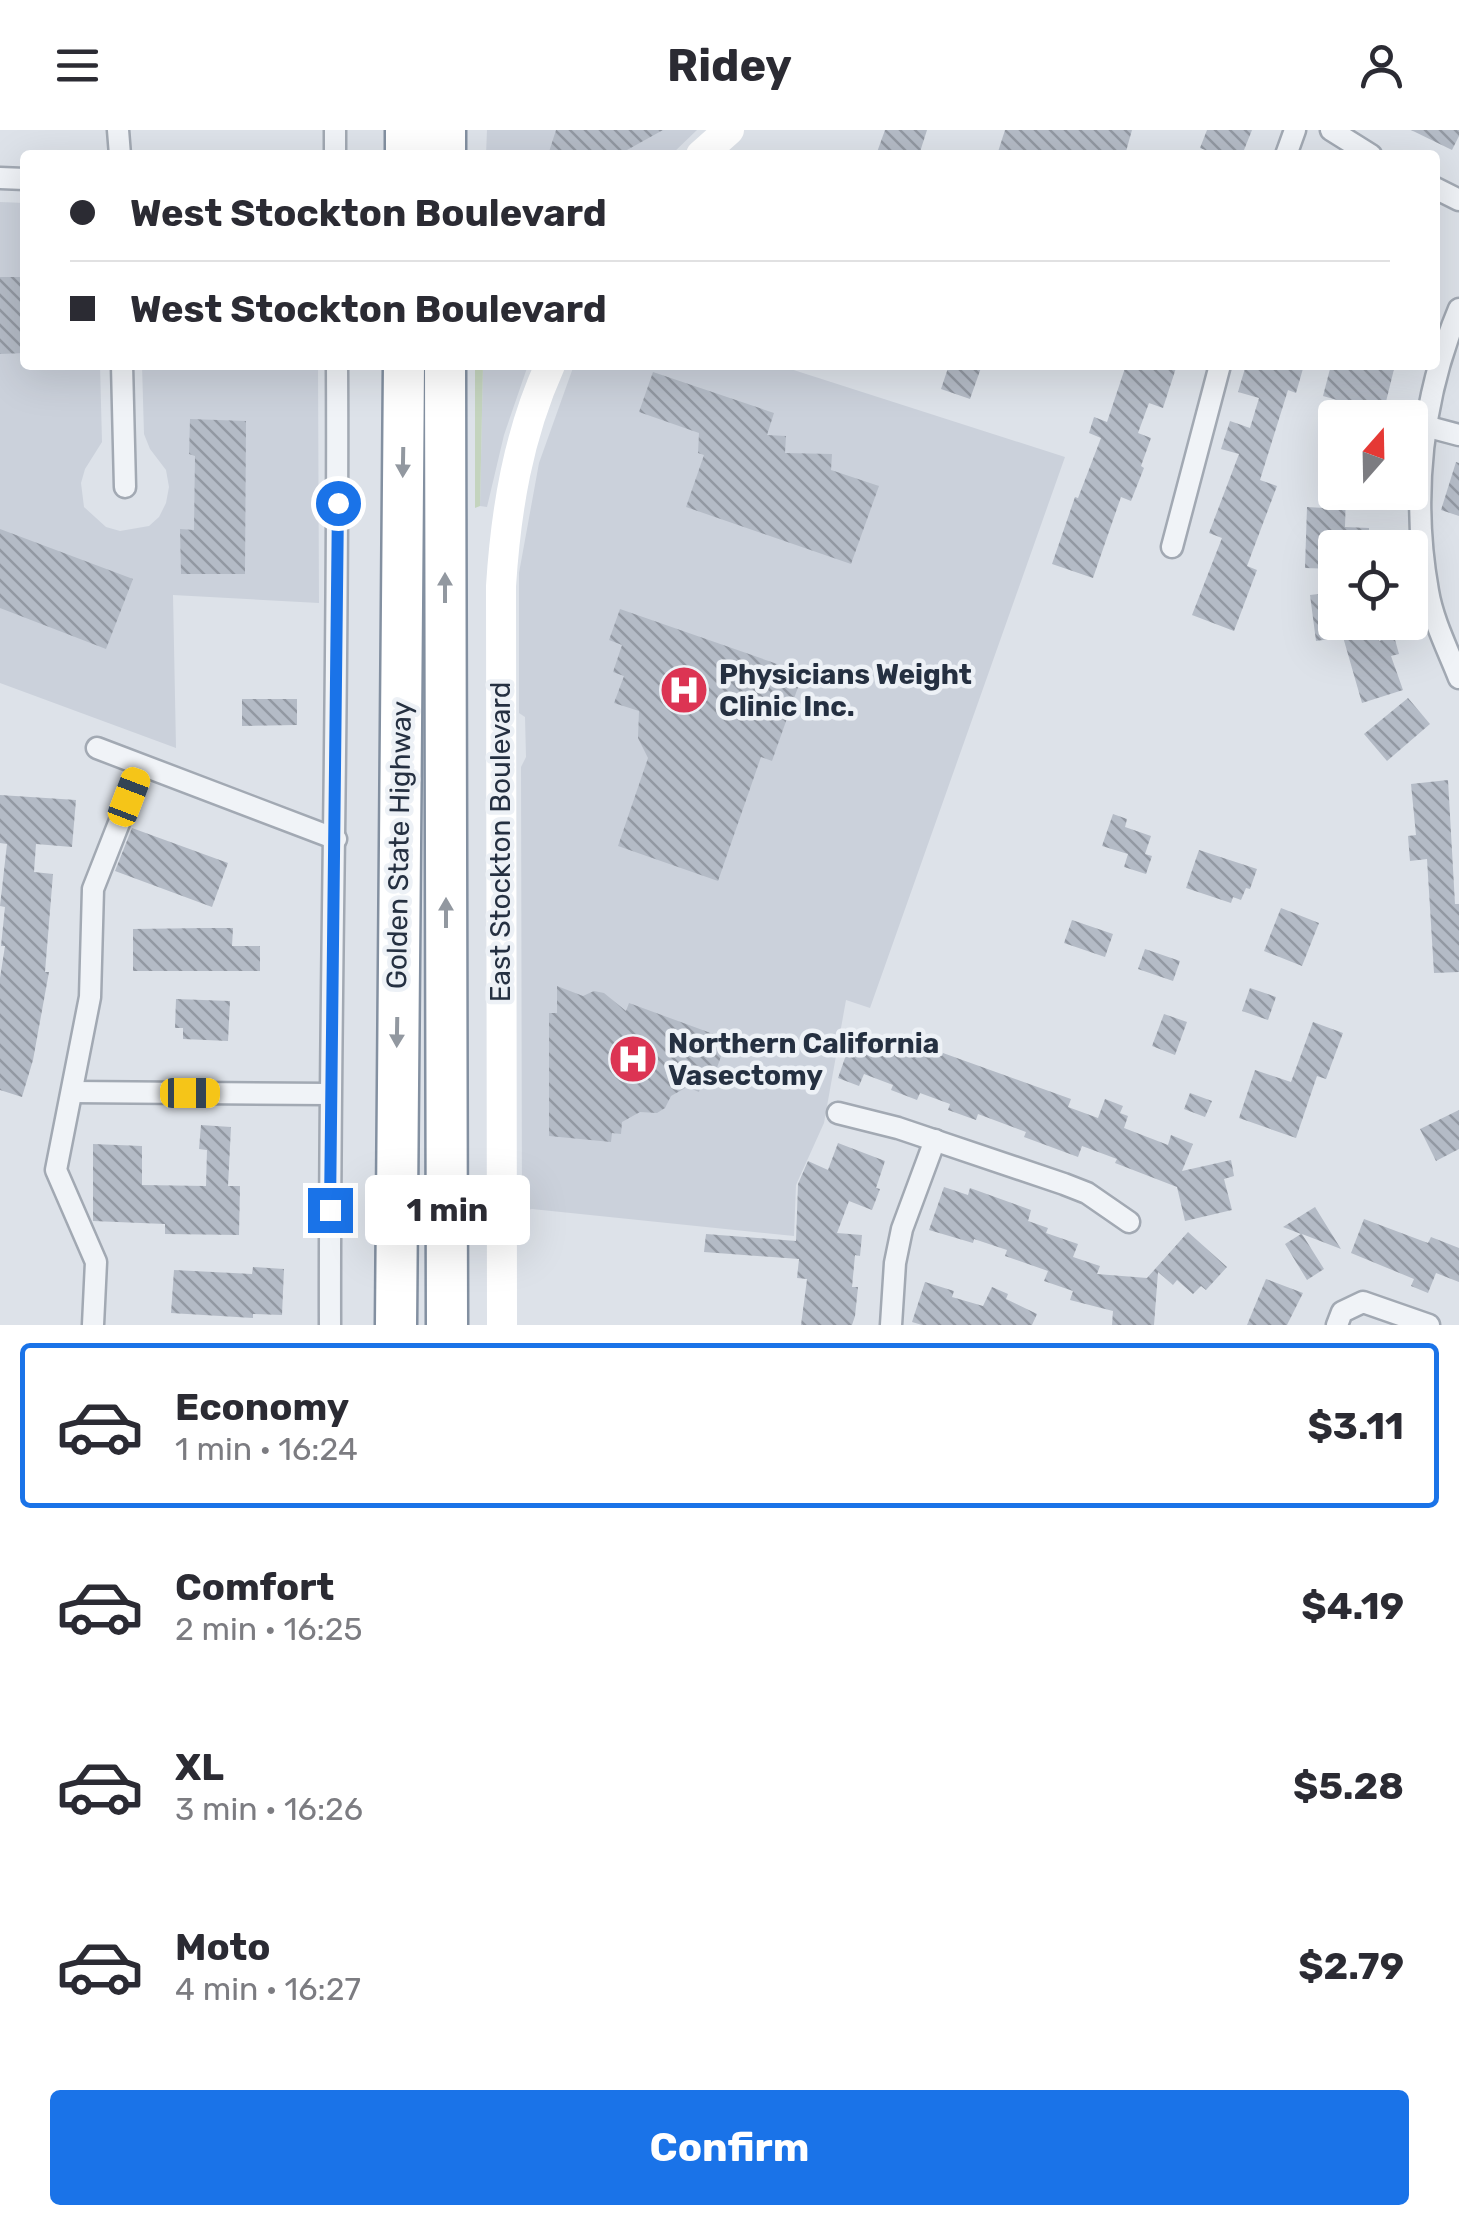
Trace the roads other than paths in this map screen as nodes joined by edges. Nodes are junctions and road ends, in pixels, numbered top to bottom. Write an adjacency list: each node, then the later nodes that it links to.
1 (729, 130): 3 (street)
2 (1330, 130): 4 (street)
3 (706, 150)
4 (1363, 150)
5 (1459, 309): 6 (street)
6 (1440, 364)
7 (122, 370): 17 (street)
8 (337, 370): 23 (street)
9 (404, 370): 31 (highway, Golden State Highway, one-way to 31)
10 (445, 370): 32 (highway, Golden State Highway, one-way to 10)
11 (548, 370): 33 (street, East Stockton Boulevard)
12 (1219, 370): 19 (street)
13 (1438, 370): 14 (street)
14 (1428, 412)
15 (1428, 427): 16 (street)
16 (1459, 435)
17 (125, 487)
18 (1420, 510): 20 (street)
19 (1172, 547)
20 (1459, 678)
21 (96, 748): 22 (street)
22 (141, 767): 23 (street); 24 (street)
23 (336, 839): 25 (street)
24 (72, 1092): 25 (street); 29 (street)
25 (329, 1094): 30 (street)
26 (838, 1114): 27 (street)
27 (934, 1140): 28 (street); 34 (street)
28 (1129, 1222)
29 (93, 1325)
30 (330, 1325)
31 (396, 1325)
32 (447, 1325)
33 (502, 1325)
34 (891, 1325)
35 (1337, 1325): 36 (street)
36 (1428, 1325)

